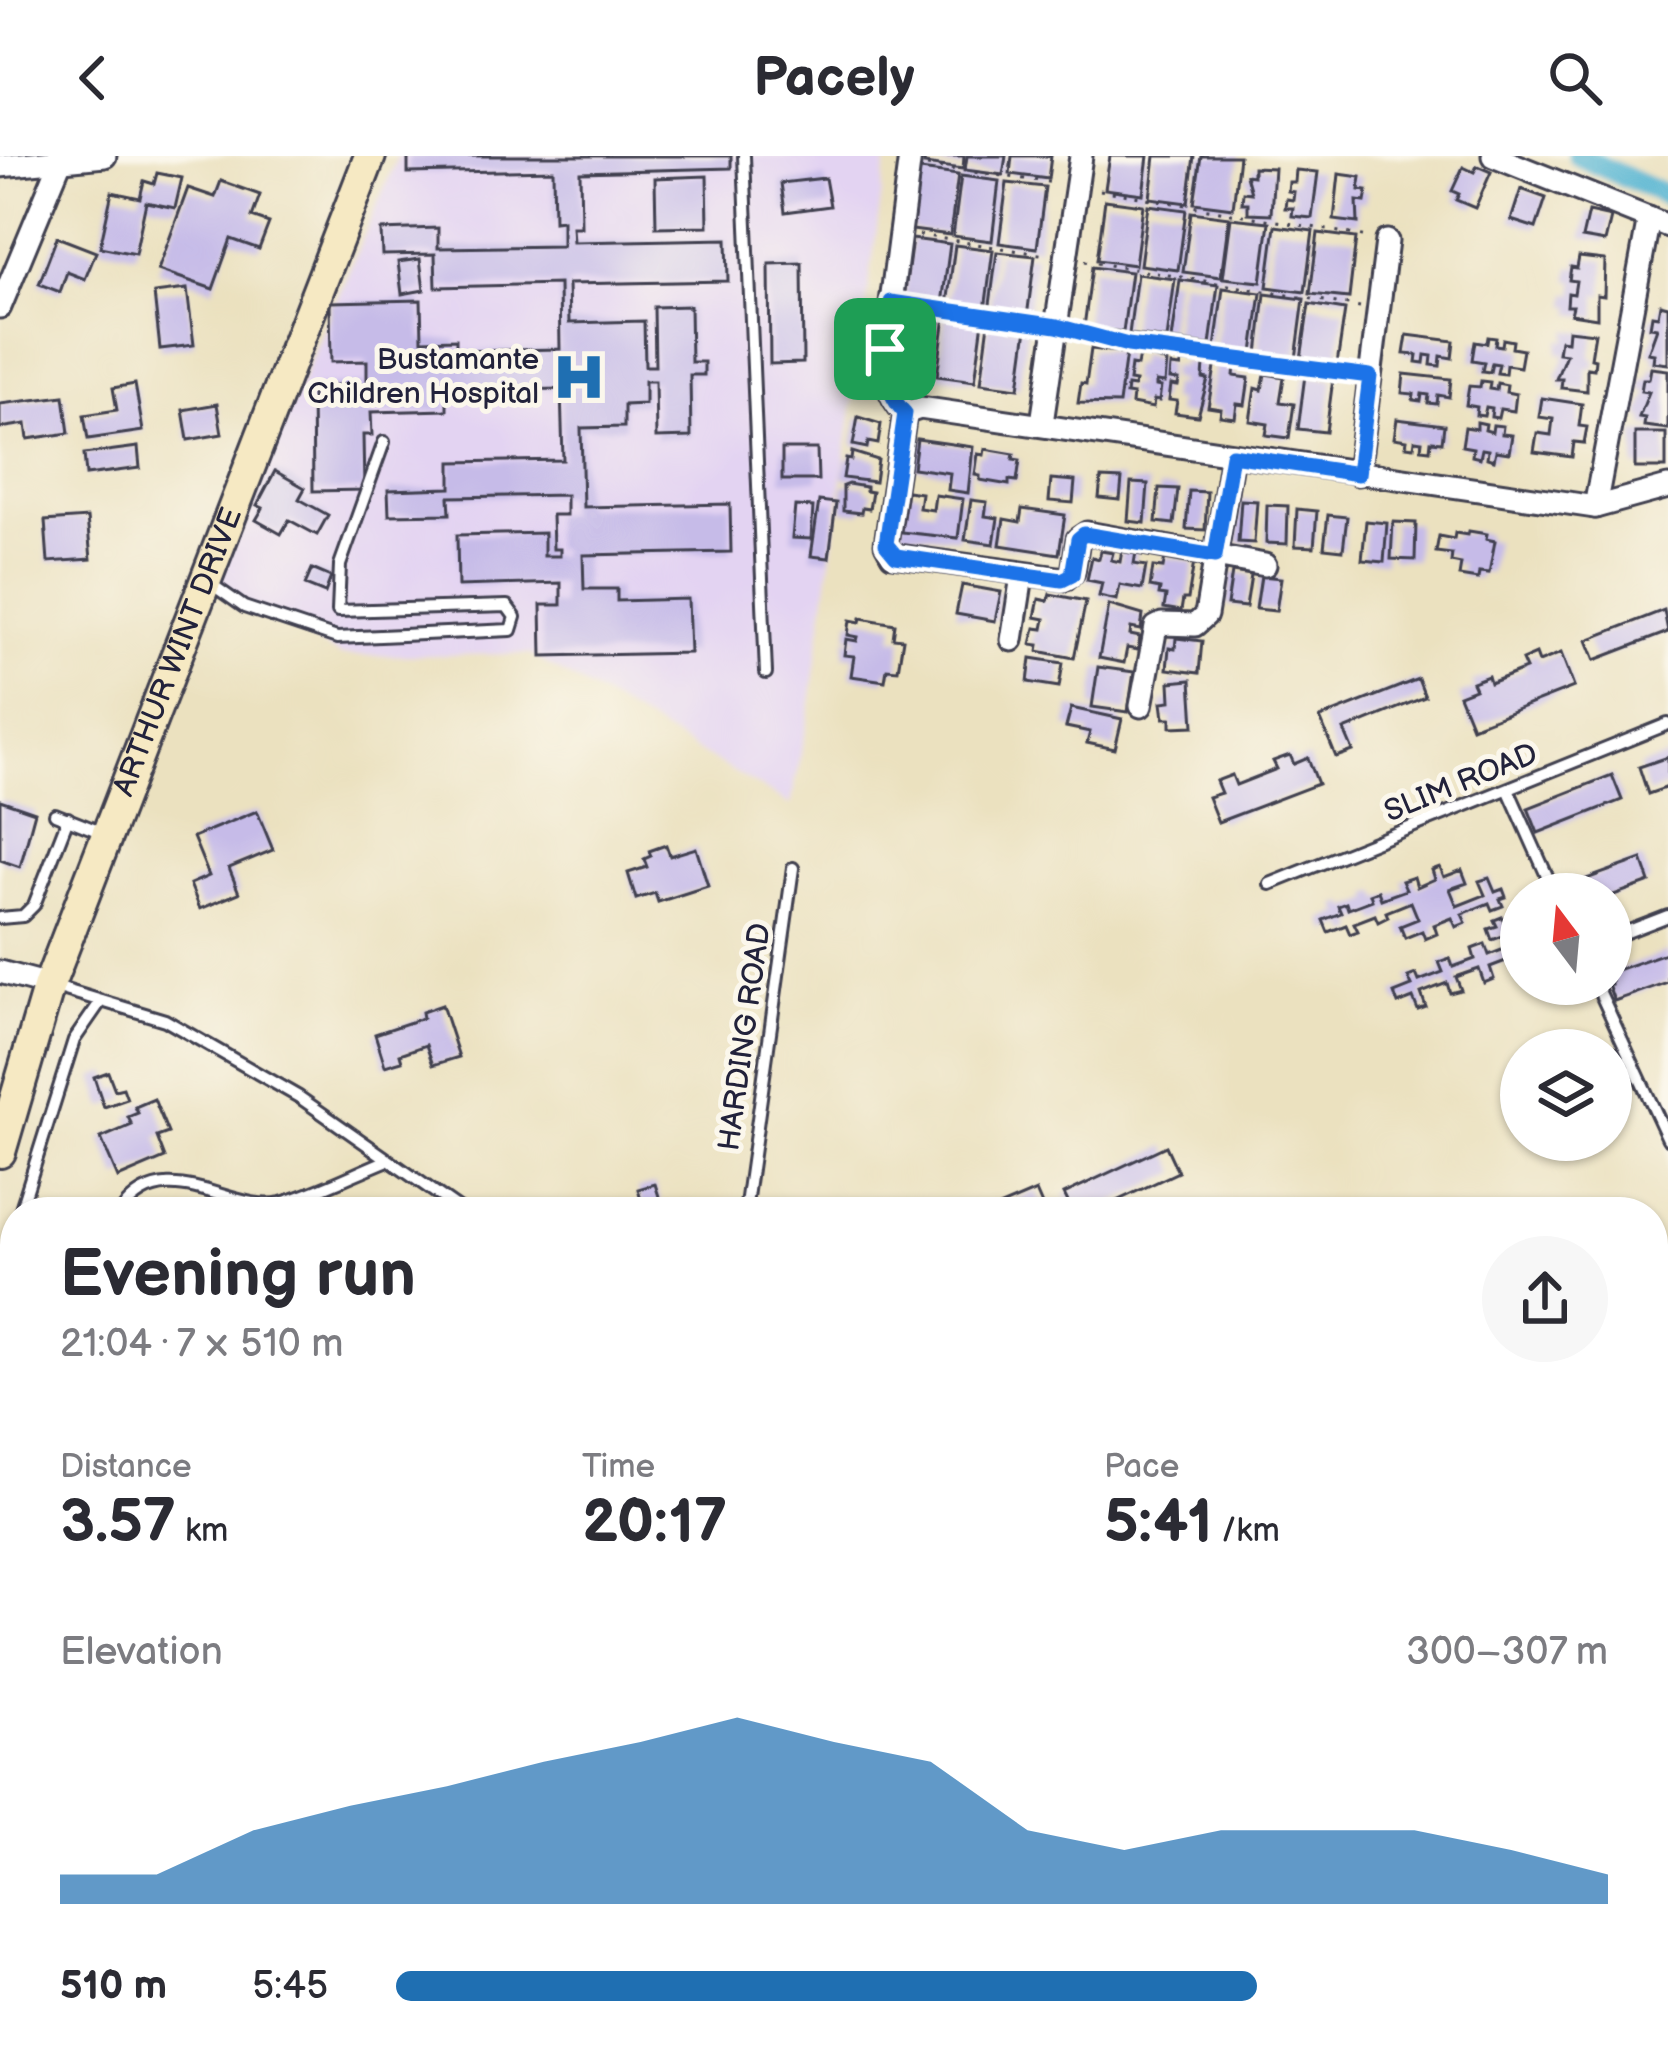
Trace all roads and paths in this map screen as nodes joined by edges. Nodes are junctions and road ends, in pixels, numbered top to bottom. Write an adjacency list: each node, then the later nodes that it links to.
1 (105, 156): 6 (street)
2 (370, 156): 27 (main road, ARTHUR WINT DRIVE)
3 (744, 156): 33 (lane)
4 (1081, 156): 9 (street)
5 (1492, 156): 10 (street)
6 (61, 160): 8 (street); 15 (street)
7 (909, 160): 9 (path); 11 (street)
8 (0, 166)
9 (1076, 186): 12 (path); 13 (street)
10 (1659, 222): 25 (street)
11 (900, 232): 13 (path); 14 (street)
12 (1388, 241): 16 (street)
13 (1067, 258): 16 (path); 17 (street)
14 (891, 302): 17 (path); 19 (street)
15 (0, 307)
16 (1379, 310): 18 (street)
17 (1057, 326): 18 (path); 20 (street)
18 (1370, 376): 23 (street)
19 (905, 413): 20 (street); 29 (street)
20 (1042, 423): 22 (street)
21 (384, 442): 30 (lane)
22 (1232, 455): 23 (street); 26 (street)
23 (1358, 474): 25 (street)
24 (1668, 487): 25 (street)
25 (1595, 507)
26 (1215, 556): 28 (street); 29 (street); 34 (street)
27 (210, 563): 31 (lane); 37 (main road, ARTHUR WINT DRIVE)
28 (1265, 565)
29 (1022, 576): 32 (street)
30 (338, 611): 31 (lane); 31 (lane)
31 (337, 638)
32 (1012, 640)
33 (766, 673)
34 (1142, 706)
35 (1668, 724): 36 (lane, SLIM ROAD)
36 (1509, 791): 39 (lane); 40 (lane, SLIM ROAD)
37 (106, 835): 42 (lane); 45 (main road, ARTHUR WINT DRIVE)
38 (793, 868): 56 (lane, HARDING ROAD)
39 (1546, 873)
40 (1270, 884)
41 (1668, 916): 43 (lane)
42 (0, 918)
43 (1632, 930)
44 (0, 972): 45 (street)
45 (49, 985): 46 (lane); 49 (main road, ARTHUR WINT DRIVE)
46 (101, 1000): 50 (lane); 51 (lane)
47 (1606, 1005): 48 (lane)
48 (1668, 1139)
49 (0, 1152)
50 (388, 1160): 54 (lane); 55 (lane)
51 (25, 1197)
52 (137, 1197): 53 (lane)
53 (242, 1197)
54 (295, 1197)
55 (441, 1197)
56 (747, 1197)

